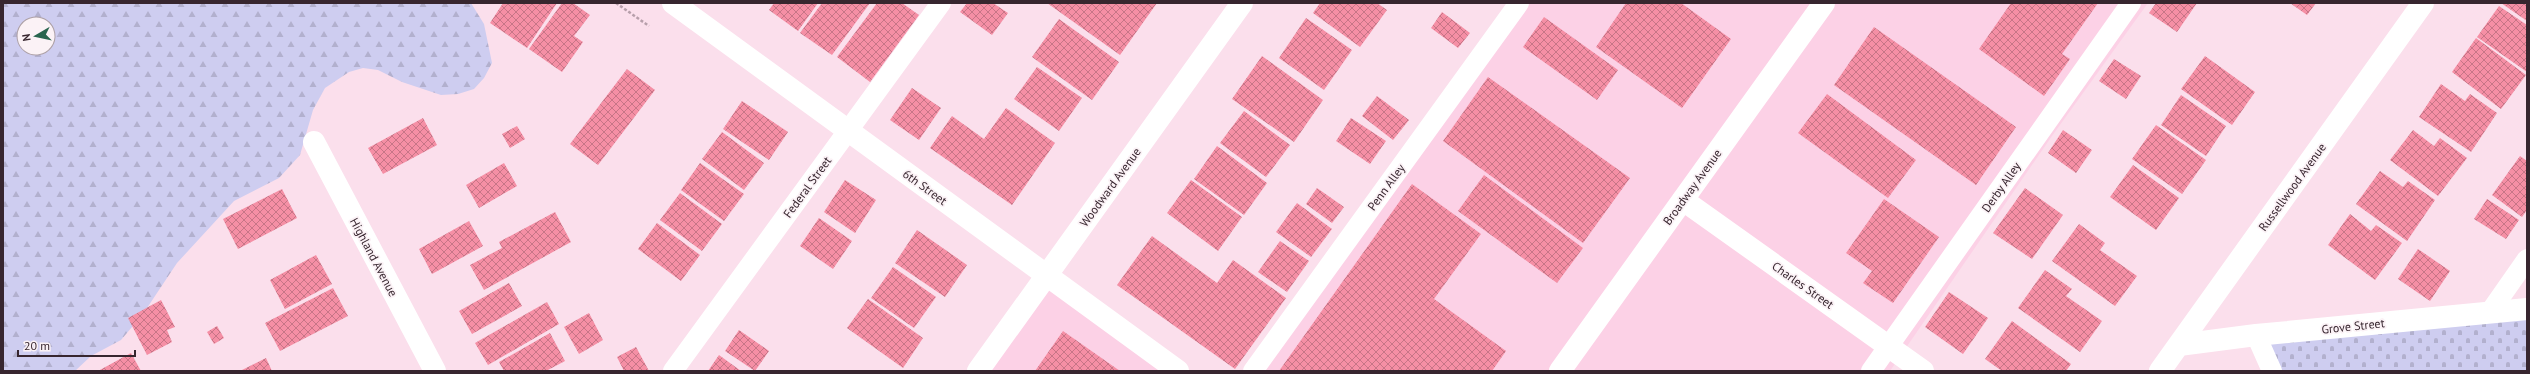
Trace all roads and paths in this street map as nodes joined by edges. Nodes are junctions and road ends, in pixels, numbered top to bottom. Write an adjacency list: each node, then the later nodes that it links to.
1 (616, 3): 9 (path)
2 (673, 3): 10 (street, 6th Street)
3 (941, 3): 10 (lane, Federal Street)
4 (1242, 3): 14 (street, Woodward Avenue)
5 (1519, 3): 24 (lane, Penn Alley)
6 (1824, 3): 12 (street, Broadway Avenue)
7 (2131, 3): 18 (lane, Derby Alley)
8 (2423, 3): 19 (street, Russellwood Avenue)
9 (651, 28)
10 (848, 131): 14 (street, 6th Street); 21 (lane, Federal Street)
11 (314, 142): 20 (street, Highland Avenue)
12 (1683, 200): 18 (street, Charles Street); 25 (street, Broadway Avenue)
13 (2527, 259): 16 (lane)
14 (1047, 275): 22 (street, Woodward Avenue); 23 (street, 6th Street)
15 (2527, 309): 16 (street, Grove Street)
16 (2490, 312): 17 (street, Grove Street)
17 (2256, 335): 19 (street, Grove Street); 29 (lane)
18 (1889, 346): 26 (lane, Derby Alley); 27 (street, Charles Street)
19 (2179, 346): 28 (street, Russellwood Avenue)
20 (435, 371)
21 (673, 371)
22 (978, 371)
23 (1178, 371)
24 (1254, 371)
25 (1560, 371)
26 (1871, 371)
27 (1923, 371)
28 (2160, 371)
29 (2272, 371)

